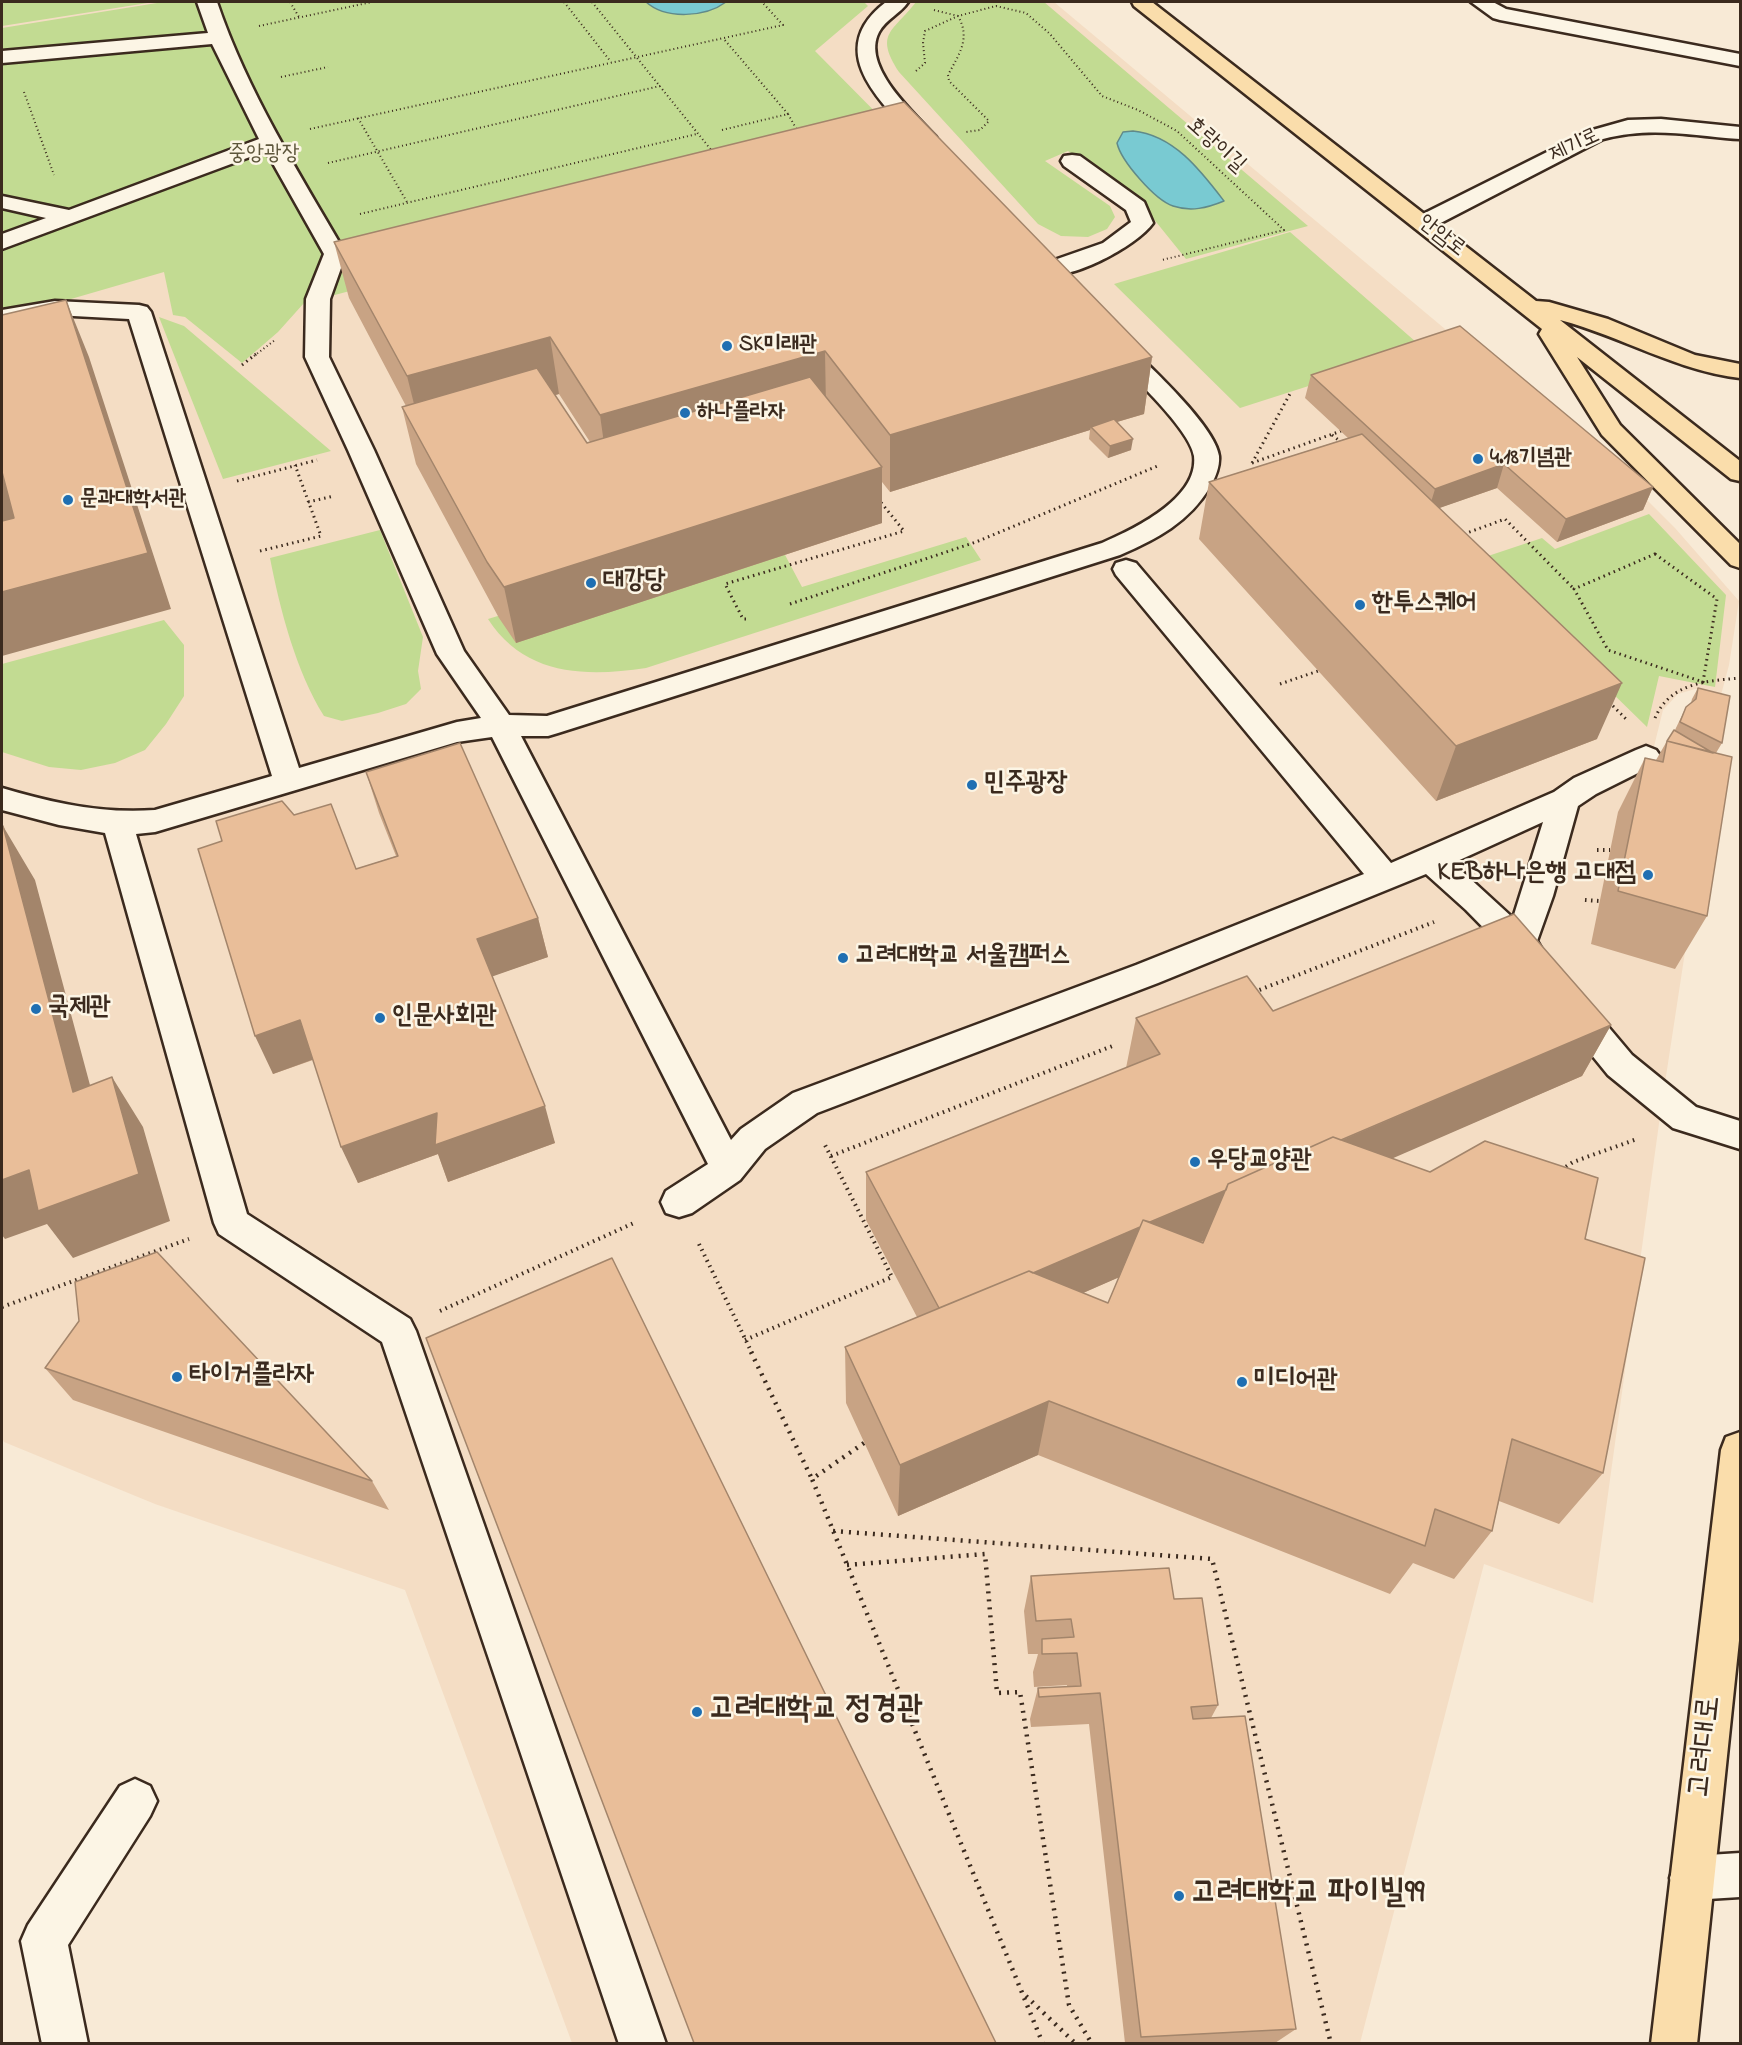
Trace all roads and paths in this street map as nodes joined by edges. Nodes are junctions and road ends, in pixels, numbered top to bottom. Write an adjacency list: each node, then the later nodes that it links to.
1 (207, 2): 16 (street)
2 (290, 2): 13 (path)
3 (372, 2): 13 (path)
4 (564, 2): 21 (path)
5 (592, 2): 18 (path)
6 (762, 2): 17 (path)
7 (898, 2): 25 (street)
8 (1141, 2): 44 (main road, 안암로)
9 (1481, 2): 14 (street)
10 (1546, 2): 14 (street)
11 (926, 6): 12 (path)
12 (958, 16): 25 (path, 호랑이길); 30 (path); 46 (path, 호랑이길)
13 (299, 17): 15 (path)
14 (1537, 22): 20 (street)
15 (255, 26)
16 (219, 38): 19 (street); 34 (street)
17 (723, 38): 18 (path); 26 (path)
18 (637, 57): 21 (path); 24 (path)
19 (5, 59): 42 (path)
20 (1740, 60)
21 (612, 63): 27 (path)
22 (328, 67): 23 (path)
23 (280, 77)
24 (660, 86): 32 (path); 36 (path)
25 (881, 87): 37 (street)
26 (788, 114): 29 (path); 33 (path)
27 (358, 118): 28 (path); 36 (path)
28 (306, 130)
29 (722, 130)
30 (960, 133)
31 (1740, 133): 44 (street, 제기로)
32 (698, 134): 35 (path); 41 (path)
33 (803, 141)
34 (271, 142): 42 (street); 76 (street)
35 (712, 151)
36 (378, 152): 39 (path); 41 (path)
37 (940, 154)
38 (1072, 161): 47 (street)
39 (324, 164)
40 (2, 202): 42 (street)
41 (407, 202): 43 (path)
42 (68, 216): 45 (street)
43 (350, 216)
44 (1423, 223): 48 (main road, 안암로)
45 (2, 242)
46 (1161, 260)
47 (1065, 291)
48 (1531, 308): 53 (main road); 61 (main road, 안암로); 66 (main road)
49 (139, 312): 50 (street); 51 (street); 78 (street)
50 (2, 317)
51 (57, 331)
52 (1104, 333): 76 (street)
53 (1740, 371)
54 (1291, 392): 56 (path)
55 (1341, 431): 56 (path)
56 (1332, 435): 57 (path)
57 (1341, 443)
58 (326, 458): 59 (path)
59 (295, 465): 62 (path); 65 (path)
60 (1160, 465): 69 (path)
61 (1740, 473)
62 (233, 482)
63 (876, 497): 70 (path)
64 (1454, 538): 68 (path)
65 (250, 554)
66 (1740, 559)
67 (1126, 569): 83 (street)
68 (1574, 589): 73 (path); 73 (path)
69 (787, 605)
70 (754, 616)
71 (1318, 671): 74 (path)
72 (1740, 678): 73 (path)
73 (1703, 682): 75 (path)
74 (1284, 683)
75 (1674, 692)
76 (501, 725): 78 (street); 91 (street)
77 (1646, 757): 80 (street)
78 (289, 780): 81 (street)
79 (2, 799): 81 (street)
80 (1565, 800): 82 (street); 85 (street)
81 (117, 822): 95 (street)
82 (1430, 860): 83 (street); 85 (street)
83 (1386, 878): 91 (street)
84 (1444, 918): 86 (path)
85 (1520, 943): 88 (street)
86 (1253, 992)
87 (1115, 1045): 98 (path)
88 (1740, 1135)
89 (1640, 1137): 90 (path)
90 (1573, 1162): 92 (path); 93 (path)
91 (728, 1169): 94 (street)
92 (1571, 1173)
93 (1555, 1174)
94 (679, 1202): 97 (path); 98 (path)
95 (232, 1223): 96 (path); 97 (street)
96 (2, 1307)
97 (397, 1331): 109 (street)
98 (745, 1340): 101 (path)
99 (864, 1443): 101 (path)
100 (1740, 1450): 106 (main road, 고려대로)
101 (812, 1479): 102 (path)
102 (833, 1531): 103 (path); 113 (path)
103 (847, 1565): 107 (path); 112 (path)
104 (135, 1801): 108 (street)
105 (1740, 1875): 106 (street)
106 (1692, 1878): 114 (main road, 고려대로)
107 (1023, 1994): 110 (path); 111 (path)
108 (65, 2043)
109 (643, 2043)
110 (1043, 2043)
111 (1076, 2043)
112 (1092, 2043)
113 (1331, 2043)
114 (1674, 2043)

